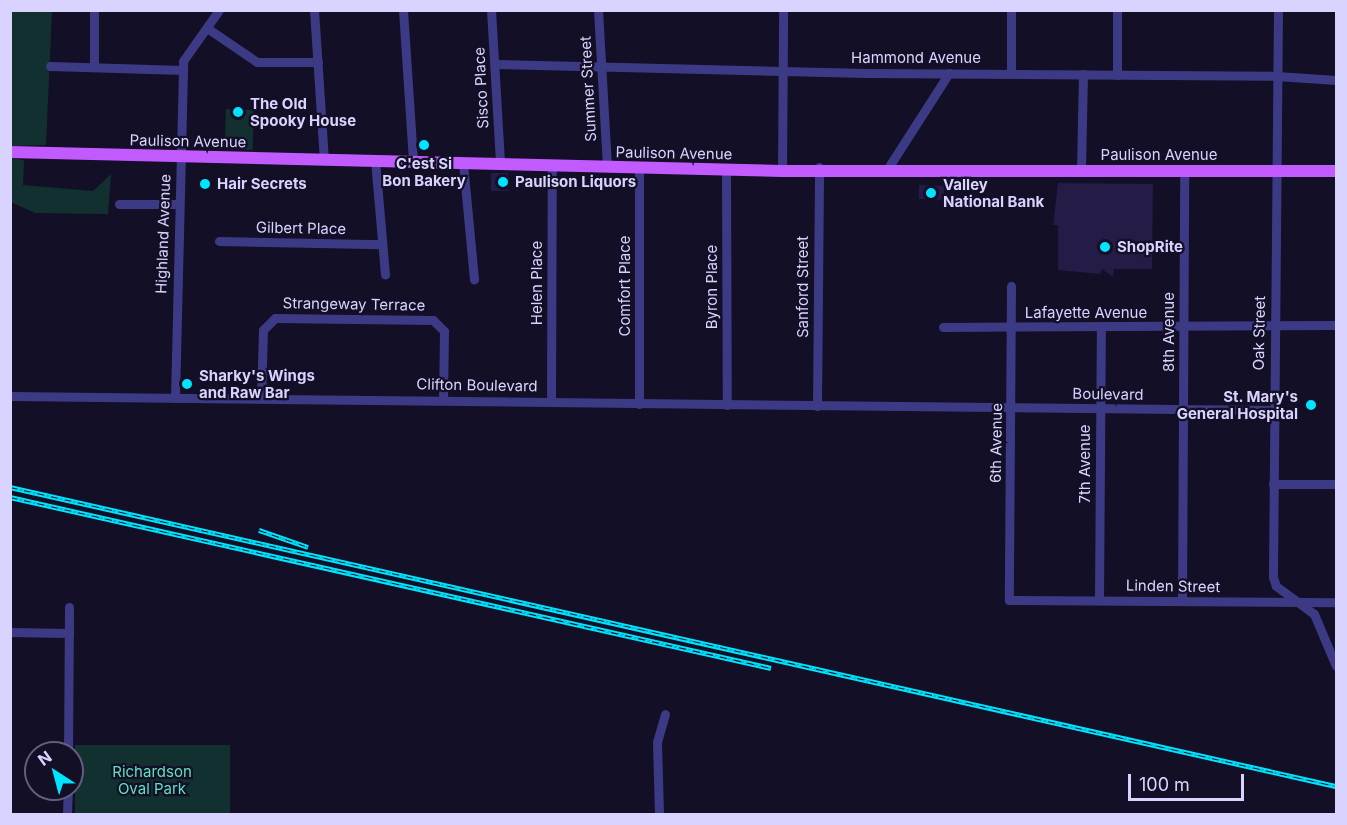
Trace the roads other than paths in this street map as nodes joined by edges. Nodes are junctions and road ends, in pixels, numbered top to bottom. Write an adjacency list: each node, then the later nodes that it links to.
1 (94, 10): 15 (street)
2 (219, 10): 11 (street, Highland Avenue)
3 (315, 10): 12 (street)
4 (403, 10): 29 (street)
5 (491, 10): 13 (street, Sisco Place)
6 (598, 10): 16 (street, Summer Street)
7 (783, 10): 18 (street)
8 (1011, 10): 19 (street)
9 (1117, 10): 22 (street)
10 (1278, 10): 23 (street, Oak Street)
11 (207, 28): 12 (street); 17 (street, Highland Avenue)
12 (318, 62): 27 (street)
13 (495, 64): 16 (street, Hammond Avenue); 31 (street, Sisco Place)
14 (50, 66): 15 (street)
15 (94, 67): 17 (street)
16 (602, 67): 18 (street, Hammond Avenue); 33 (street, Summer Street)
17 (183, 70): 26 (street, Highland Avenue)
18 (783, 71): 20 (street, Hammond Avenue); 41 (street)
19 (1011, 72): 20 (street, Hammond Avenue); 21 (street, Hammond Avenue)
20 (949, 73): 36 (street)
21 (1083, 74): 22 (street, Hammond Avenue); 37 (street)
22 (1117, 75): 23 (street, Hammond Avenue)
23 (1277, 75): 24 (street, Hammond Avenue); 40 (street, Oak Street)
24 (1336, 80)
25 (10, 152): 26 (main road, Paulison Avenue)
26 (182, 157): 27 (main road, Paulison Avenue); 44 (street, Highland Avenue)
27 (324, 159): 28 (main road, Paulison Avenue)
28 (375, 160): 29 (main road, Paulison Avenue); 46 (street)
29 (413, 162): 30 (main road, Paulison Avenue)
30 (463, 163): 31 (main road, Paulison Avenue); 48 (street)
31 (500, 163): 32 (main road, Paulison Avenue)
32 (552, 165): 33 (main road, Paulison Avenue); 60 (street, Helen Place)
33 (607, 166): 35 (main road, Paulison Avenue)
34 (819, 167): 36 (main road, Paulison Avenue); 41 (main road, Paulison Avenue); 63 (street, Sanford Street)
35 (639, 168): 38 (main road, Paulison Avenue); 61 (street, Comfort Place)
36 (888, 168): 37 (main road, Paulison Avenue)
37 (1081, 169): 39 (main road, Paulison Avenue)
38 (726, 170): 41 (main road, Paulison Avenue); 62 (street, Byron Place)
39 (1184, 170): 40 (main road, Paulison Avenue); 55 (street, 8th Avenue)
40 (1276, 170): 42 (main road, Paulison Avenue); 52 (street, Oak Street)
41 (782, 171)
42 (1336, 171)
43 (118, 204): 44 (street)
44 (178, 204): 57 (street, Highland Avenue)
45 (219, 241): 46 (street, Gilbert Place)
46 (382, 244): 47 (street)
47 (385, 275)
48 (474, 279)
49 (1011, 286): 53 (street, 6th Avenue)
50 (1336, 325): 52 (street, Lafayette Avenue)
51 (943, 327): 53 (street, Lafayette Avenue)
52 (1275, 327): 55 (street, Lafayette Avenue); 68 (street, Oak Street)
53 (1012, 328): 54 (street, Lafayette Avenue); 65 (street, 6th Avenue)
54 (1101, 328): 55 (street, Lafayette Avenue); 66 (street, 7th Avenue)
55 (1184, 329): 67 (street, 8th Avenue)
56 (10, 396): 57 (street, Clifton Boulevard)
57 (175, 398): 58 (street, Clifton Boulevard)
58 (261, 398): 59 (street, Clifton Boulevard); 59 (street, Strangeway Terrace)
59 (443, 399): 60 (street, Clifton Boulevard)
60 (551, 402): 61 (street, Clifton Boulevard)
61 (639, 404): 62 (street, Clifton Boulevard)
62 (727, 405): 63 (street, Clifton Boulevard)
63 (817, 406): 64 (street, Clifton Boulevard)
64 (943, 408): 65 (street, Boulevard)
65 (1011, 408): 66 (street, Boulevard); 71 (street, 6th Avenue)
66 (1100, 409): 67 (street, Boulevard); 72 (street, 7th Avenue)
67 (1183, 410): 68 (street, Boulevard); 73 (street, 8th Avenue)
68 (1273, 410): 69 (street, Oak Street)
69 (1273, 484): 70 (street); 74 (street, Oak Street)
70 (1336, 484)
71 (1009, 600): 72 (street, Linden Street)
72 (1099, 600): 73 (street, Linden Street)
73 (1182, 601): 74 (street, Linden Street)
74 (1298, 602): 75 (street, Linden Street); 79 (street, Oak Street)
75 (1336, 602)
76 (69, 607): 78 (street)
77 (10, 632): 78 (street)
78 (69, 633): 81 (street)
79 (1336, 666)
80 (664, 714): 82 (street)
81 (68, 741)
82 (659, 814)

